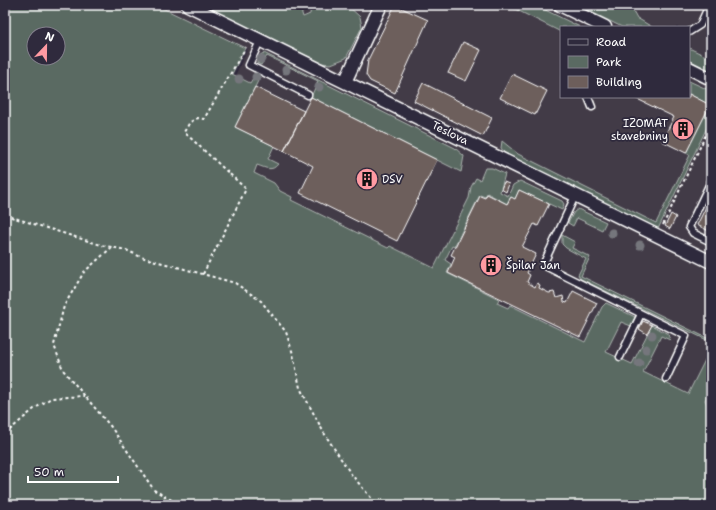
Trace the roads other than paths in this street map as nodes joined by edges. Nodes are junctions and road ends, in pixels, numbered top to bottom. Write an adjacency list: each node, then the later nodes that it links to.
1 (188, 5): 7 (street, Teslova)
2 (381, 5): 10 (street)
3 (560, 5): 5 (street)
4 (709, 5): 6 (lane)
5 (602, 26)
6 (690, 31)
7 (256, 39): 10 (street, Teslova); 11 (lane)
8 (690, 68): 9 (street)
9 (711, 79)
10 (345, 82): 15 (street, Teslova)
11 (308, 95)
12 (588, 98): 13 (lane)
13 (592, 107)
14 (711, 181): 16 (lane)
15 (576, 194): 17 (street, Teslova); 18 (lane)
16 (711, 242)
17 (711, 262)
18 (641, 314): 19 (lane); 20 (lane)
19 (620, 357)
20 (666, 379)

